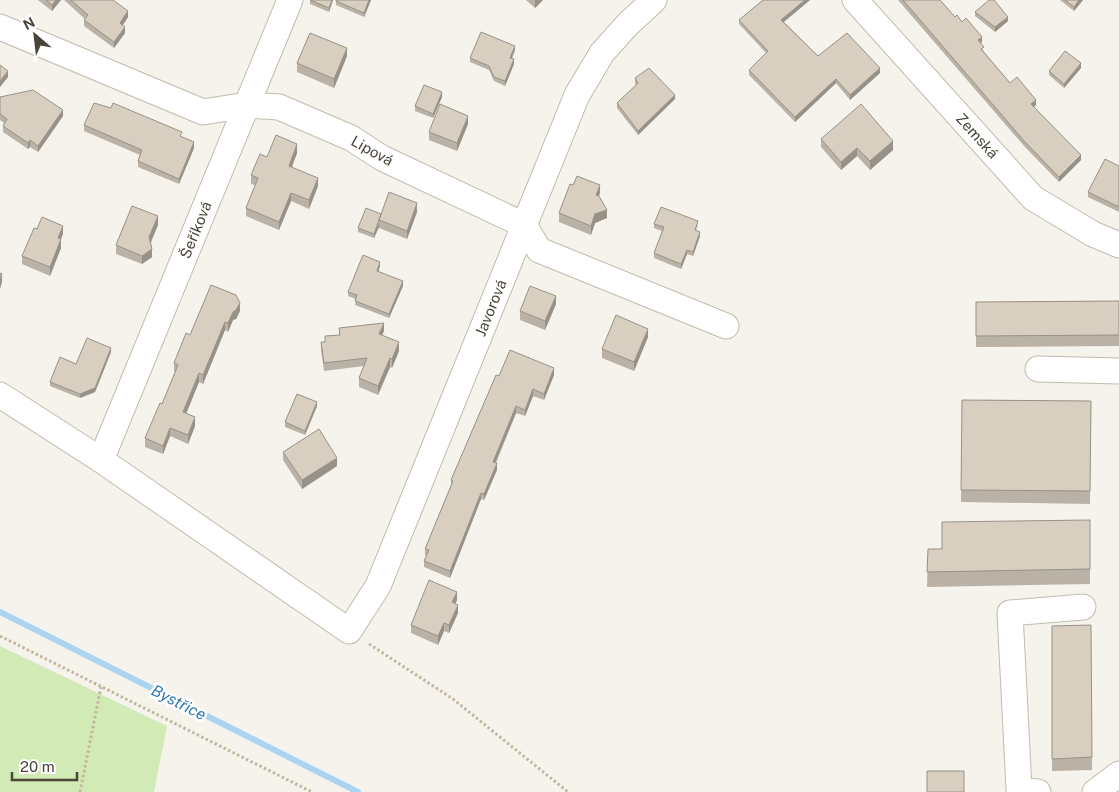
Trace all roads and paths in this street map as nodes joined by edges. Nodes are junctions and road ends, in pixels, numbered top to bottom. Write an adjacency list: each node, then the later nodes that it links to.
1 (290, 0): 5 (street, Šeříková)
2 (654, 0): 6 (street, Javorová)
3 (855, 0): 7 (street, Zemská)
4 (0, 27): 5 (street, Lipová)
5 (247, 105): 6 (street, Lipová); 12 (street, Šeříková)
6 (524, 225): 8 (street); 14 (street, Javorová)
7 (1119, 245)
8 (726, 326)
9 (1038, 369): 10 (street)
10 (1119, 371)
11 (0, 395): 12 (street)
12 (101, 460): 14 (street)
13 (1083, 607): 21 (street)
14 (349, 631): 20 (path)
15 (0, 636): 16 (path)
16 (101, 687): 18 (path); 19 (path)
17 (1119, 774): 22 (street)
18 (80, 792)
19 (312, 792)
20 (568, 792)
21 (1038, 792)
22 (1095, 792)

